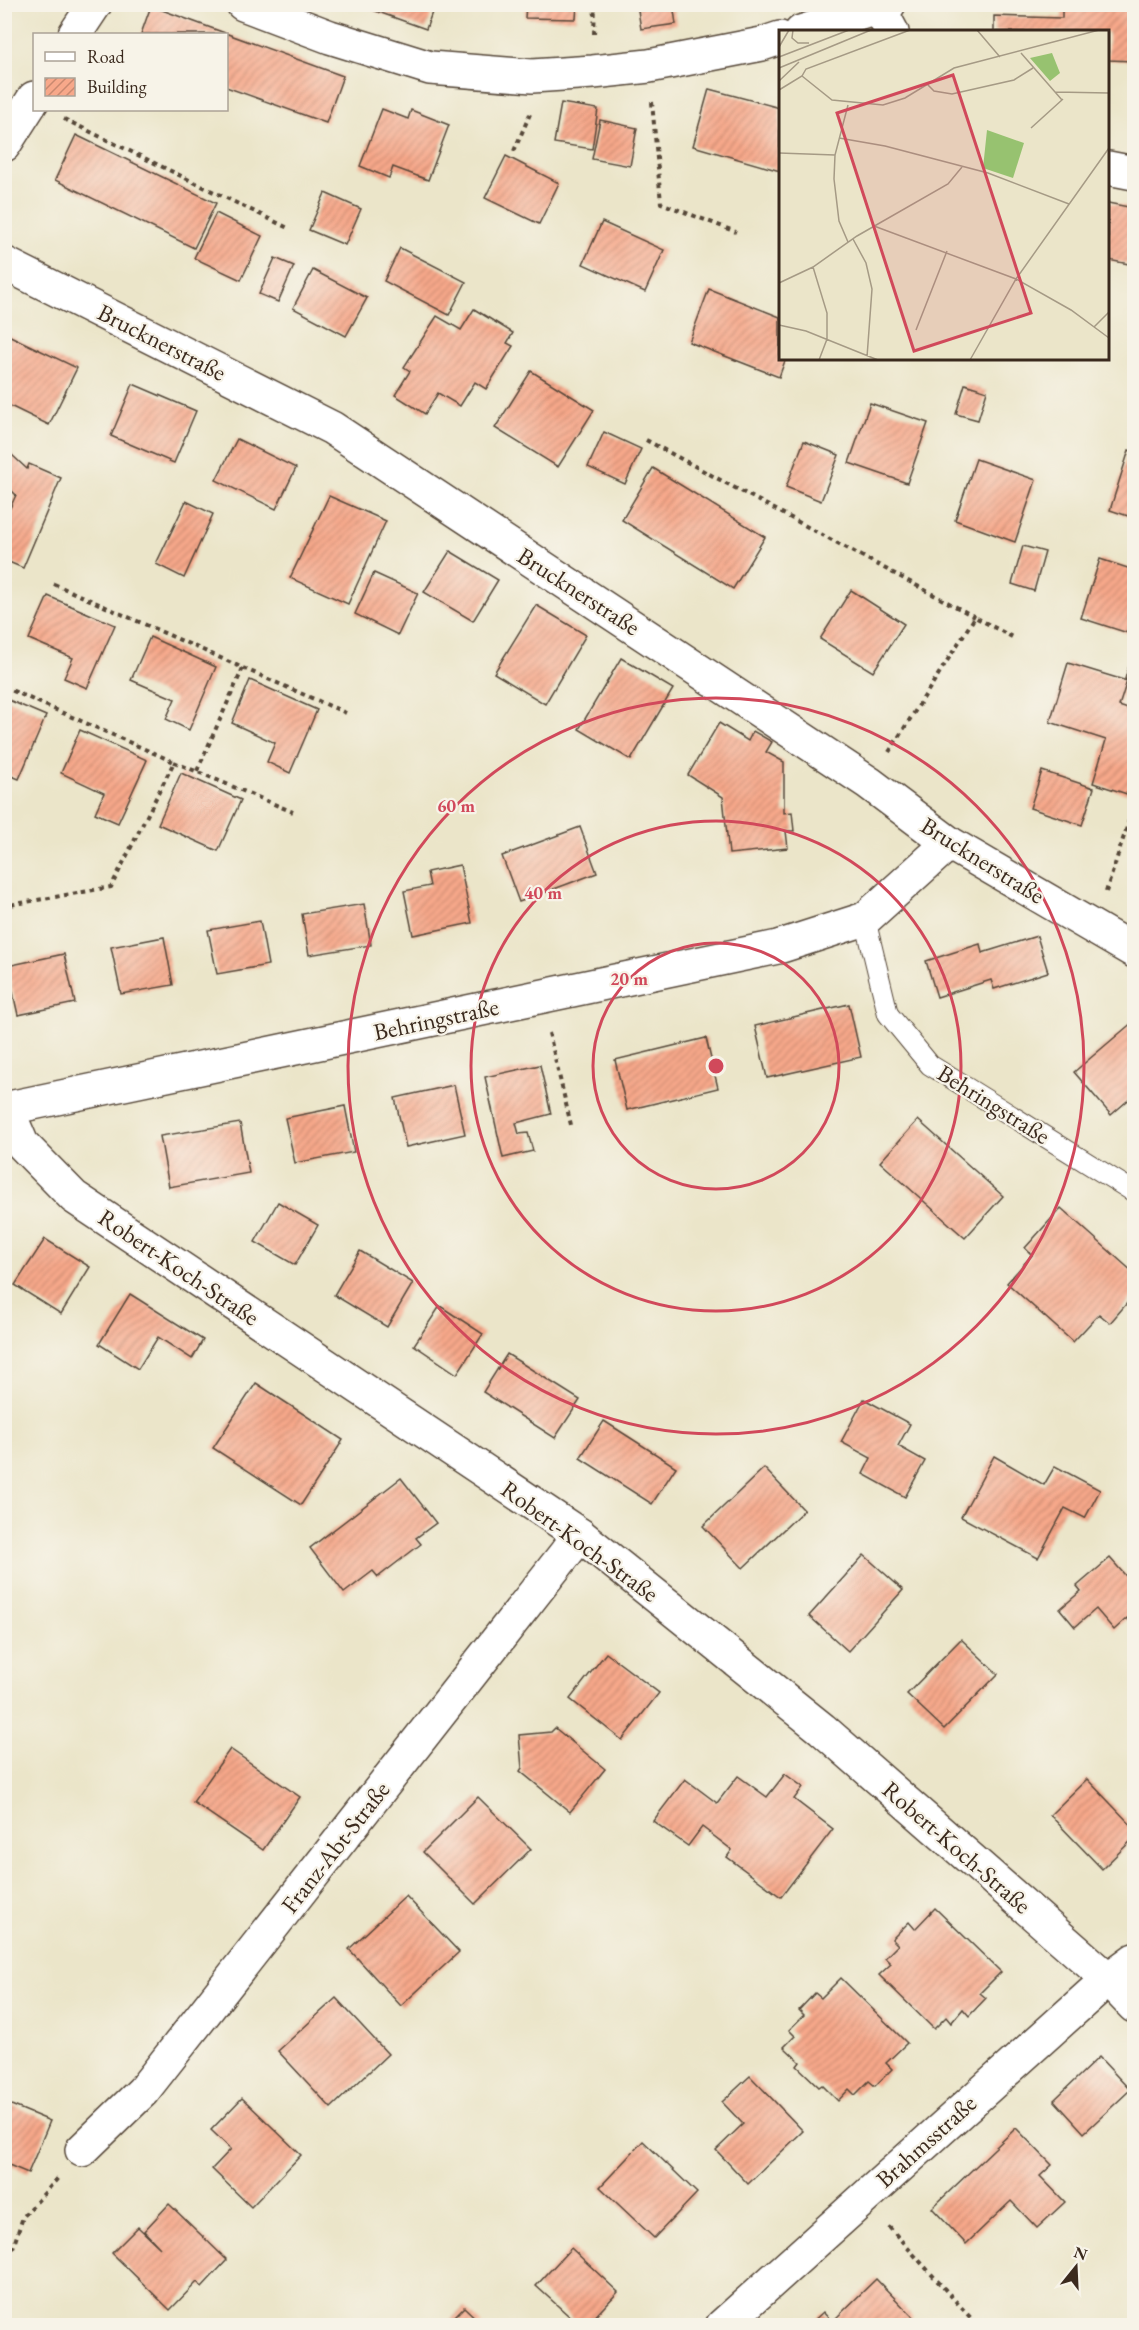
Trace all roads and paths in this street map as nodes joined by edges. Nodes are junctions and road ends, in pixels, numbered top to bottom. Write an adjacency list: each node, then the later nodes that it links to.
1 (94, 4): 5 (street)
2 (243, 4): 7 (street)
3 (887, 15): 4 (street)
4 (811, 30)
5 (76, 33)
6 (779, 38): 7 (street)
7 (649, 66): 14 (path)
8 (40, 111): 10 (street)
9 (55, 111): 13 (path)
10 (4, 145)
11 (1109, 168): 12 (street)
12 (1134, 173)
13 (290, 229)
14 (736, 232)
15 (4, 263): 25 (street, Brucknerstraße)
16 (646, 440): 18 (path)
17 (54, 584): 20 (path)
18 (975, 617): 19 (path); 25 (path)
19 (1012, 637)
20 (243, 668): 22 (path); 24 (path)
21 (4, 687): 23 (path)
22 (346, 713)
23 (174, 762): 24 (path); 29 (path)
24 (197, 771): 27 (path)
25 (869, 783): 28 (street, Brucknerstraße)
26 (1134, 805): 31 (path)
27 (294, 812)
28 (950, 843): 30 (street, Behringstraße); 31 (street, Brucknerstraße)
29 (4, 906)
30 (865, 919): 33 (street, Behringstraße); 36 (lane, Behringstraße)
31 (1095, 927): 32 (street, Brucknerstraße)
32 (1134, 951)
33 (541, 997): 34 (street, Behringstraße); 35 (path)
34 (6, 1109): 37 (street, Robert-Koch-Straße)
35 (571, 1125)
36 (1134, 1192)
37 (580, 1535): 39 (street, Robert-Koch-Straße); 41 (street, Franz-Abt-Straße)
38 (1134, 1959): 39 (street, Brahmsstraße)
39 (1108, 1979): 40 (street, Robert-Koch-Straße); 42 (street, Brahmsstraße)
40 (1134, 2006)
41 (82, 2150): 43 (path)
42 (863, 2197): 44 (street, Brahmsstraße); 45 (path)
43 (4, 2275)
44 (722, 2325)
45 (978, 2325)

